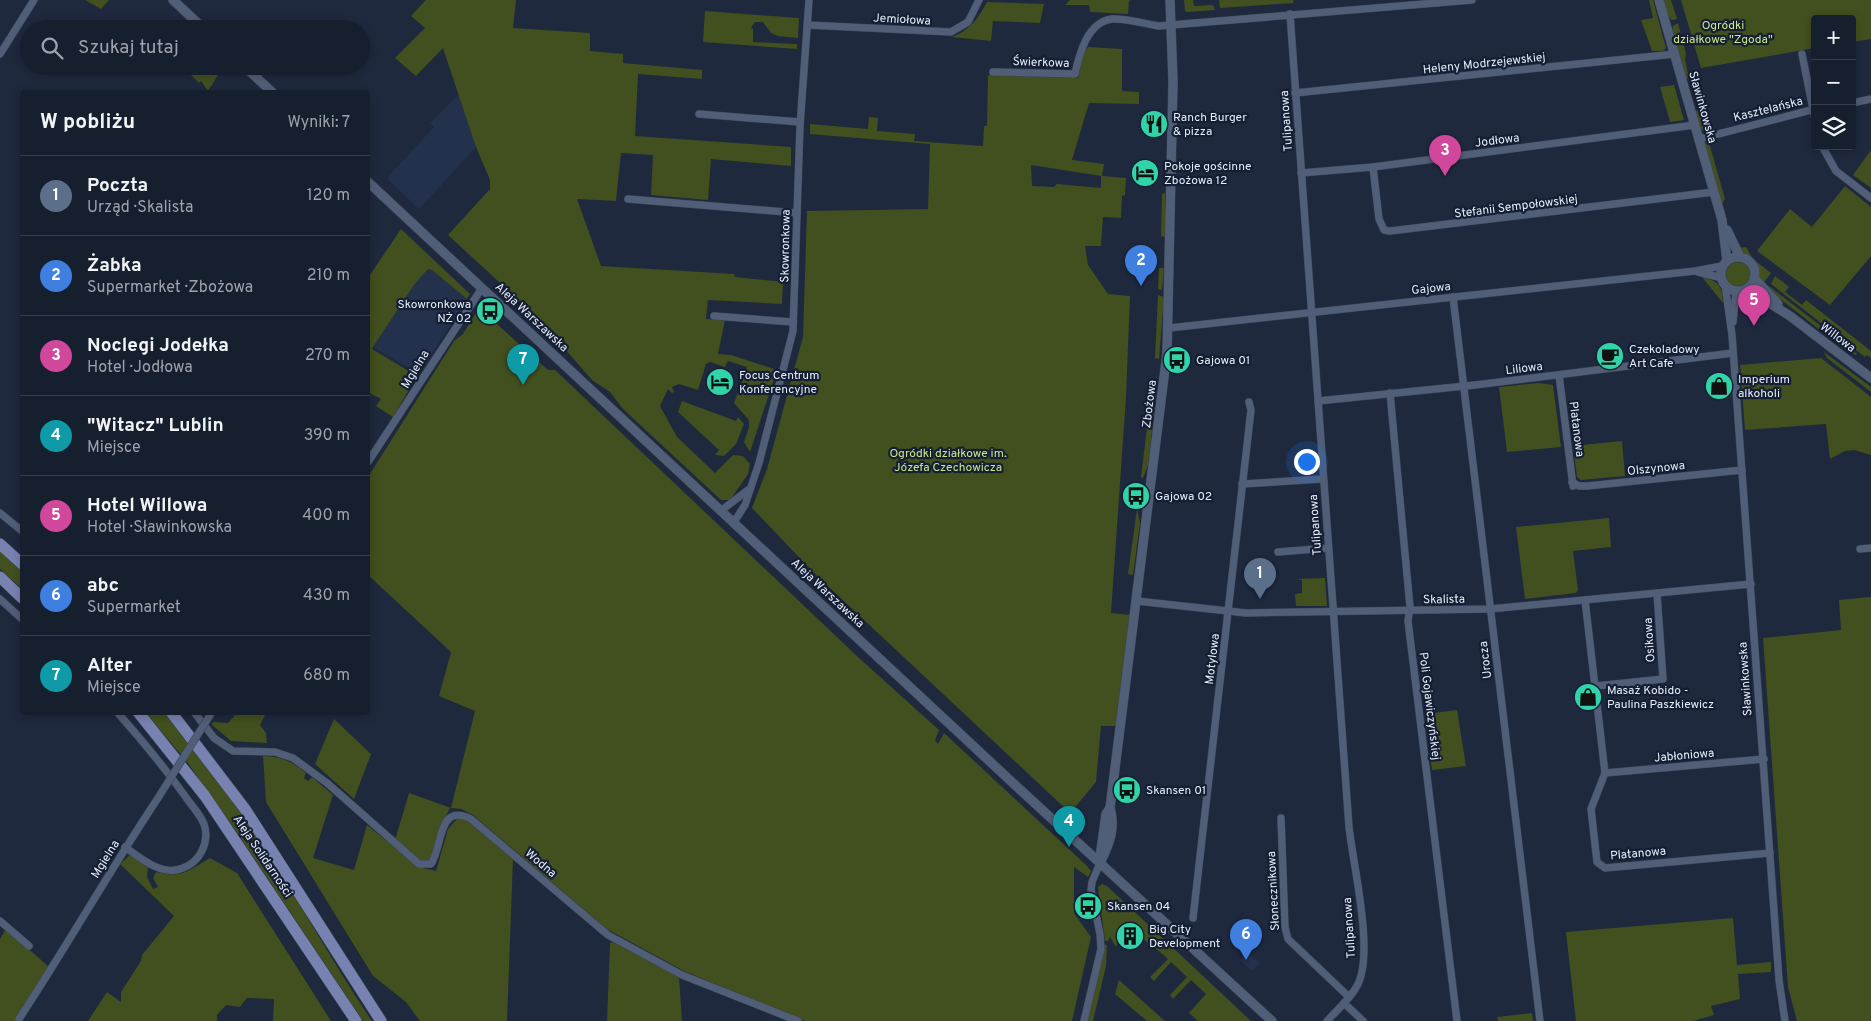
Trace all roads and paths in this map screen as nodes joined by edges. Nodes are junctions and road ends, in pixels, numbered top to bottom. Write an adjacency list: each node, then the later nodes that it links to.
1 (34, 0): 9 (street)
2 (173, 0): 10 (street)
3 (809, 0): 13 (street, Skowronkowa)
4 (979, 0): 13 (street, Jemiołowa)
5 (1170, 0): 12 (street, Zbożowa)
6 (1472, 0): 8 (street, Świerkowa)
7 (1659, 0): 15 (street, Sławinkowska)
8 (1290, 14): 12 (street, Świerkowa); 20 (street, Tulipanowa)
9 (21, 20)
10 (194, 20)
11 (20, 22): 14 (street)
12 (1172, 24): 17 (street, Świerkowa); 51 (street, Zbożowa)
13 (807, 25): 26 (street, Skowronkowa)
14 (0, 54)
15 (1675, 54): 20 (street, Heleny Modrzejewskiej); 27 (street, Sławinkowska)
16 (1802, 54): 23 (street)
17 (993, 72)
18 (254, 75): 19 (street)
19 (270, 90)
20 (1295, 93): 31 (street, Tulipanowa)
21 (1871, 99): 22 (street)
22 (1856, 101)
23 (1813, 105)
24 (1811, 110): 28 (street, Kasztelańska)
25 (699, 114): 26 (street)
26 (800, 122): 36 (street, Skowronkowa)
27 (1695, 125): 28 (street, Sławinkowska); 30 (street, Jodłowa)
28 (1699, 139): 33 (street, Sławinkowska)
29 (1824, 150): 34 (street)
30 (1373, 167): 31 (street, Jodłowa); 33 (street, Stefanii Sempołowskiej)
31 (1301, 173): 47 (street, Tulipanowa)
32 (370, 184): 43 (street, Aleja Warszawska)
33 (1714, 192): 37 (street, Sławinkowska)
34 (1871, 198)
35 (628, 199): 36 (street)
36 (797, 213): 50 (street, Skowronkowa)
37 (1722, 220): 38 (street, Sławinkowska); 39 (street, Sławinkowska)
38 (1740, 257): 39 (street); 41 (street)
39 (1725, 264): 40 (street, Gajowa); 42 (street)
40 (1696, 271): 42 (street, Gajowa); 46 (street, Gajowa)
41 (1754, 278): 44 (street); 49 (street, Willowa)
42 (1723, 282): 45 (street); 52 (street, Sławinkowska)
43 (482, 288): 60 (street, Mgielna); 66 (street, Aleja Warszawska)
44 (1747, 289): 45 (street); 49 (street, Willowa)
45 (1736, 291): 52 (street, Sławinkowska)
46 (1453, 297): 47 (street, Gajowa); 56 (street, Urocza)
47 (1311, 312): 51 (street, Gajowa); 58 (street, Tulipanowa)
48 (714, 316): 50 (street)
49 (1790, 316): 55 (street, Willowa)
50 (793, 322): 65 (street, Skowronkowa)
51 (1168, 328): 82 (street, Zbożowa)
52 (1732, 335): 53 (street, Sławinkowska)
53 (1734, 353): 54 (street, Liliowa); 61 (street, Sławinkowska)
54 (1559, 375): 56 (street, Liliowa); 64 (street, Platanowa)
55 (1871, 378)
56 (1462, 385): 57 (street, Liliowa); 83 (street, Urocza)
57 (1390, 393): 58 (street, Liliowa); 84 (street, Poli Gojawiczyńskiej)
58 (1318, 401): 62 (street, Tulipanowa)
59 (1249, 402): 63 (street, Motylowa)
60 (370, 459)
61 (1742, 470): 64 (street, Olszynowa); 77 (street, Sławinkowska)
62 (1323, 479): 63 (street); 71 (street, Tulipanowa)
63 (1242, 484): 86 (street, Motylowa)
64 (1573, 484)
65 (750, 488): 66 (street); 68 (street, Skowronkowa)
66 (722, 510): 68 (street, Aleja Warszawska)
67 (0, 513): 69 (street)
68 (734, 522): 99 (street, Aleja Warszawska)
69 (20, 529)
70 (0, 544): 75 (main road)
71 (1328, 548): 74 (street); 85 (street, Tulipanowa)
72 (1871, 548): 73 (street)
73 (1860, 549)
74 (1278, 552)
75 (20, 562)
76 (0, 577): 79 (main road)
77 (1751, 584): 78 (street, Skalista); 94 (street, Sławinkowska)
78 (1657, 593): 81 (street, Skalista); 88 (street, Osikowa)
79 (20, 596)
80 (0, 599): 87 (street)
81 (1585, 600): 83 (street, Skalista); 88 (street, Platanowa)
82 (1137, 601): 86 (street, Skalista); 99 (street, Zbożowa)
83 (1490, 610): 84 (street, Skalista); 113 (street, Urocza)
84 (1410, 611): 85 (street, Skalista); 112 (street, Poli Gojawiczyńskiej)
85 (1334, 612): 86 (street, Skalista); 103 (street, Tulipanowa)
86 (1229, 613): 100 (street, Motylowa)
87 (20, 617)
88 (1596, 686): 95 (street, Platanowa)
89 (119, 715): 97 (street)
90 (140, 715): 105 (main road, Aleja Solidarności)
91 (173, 715): 106 (main road, Aleja Solidarności)
92 (196, 715): 107 (street, Wodna)
93 (210, 715): 97 (street, Mgielna, bridge)
94 (1764, 759): 95 (street, Jabłoniowa); 98 (street, Sławinkowska)
95 (1606, 773): 98 (street, Platanowa)
96 (1281, 818): 103 (street, Słonecznikowa)
97 (125, 847): 104 (street, Mgielna)
98 (1770, 853): 114 (street, Sławinkowska)
99 (1100, 862): 108 (street); 109 (street, Aleja Warszawska)
100 (1193, 918)
101 (0, 921): 102 (street)
102 (29, 946)
103 (1346, 1000): 110 (street, Tulipanowa); 111 (street, Słonecznikowa)
104 (19, 1018)
105 (356, 1021)
106 (381, 1021)
107 (798, 1021)
108 (1084, 1021)
109 (1272, 1021)
110 (1327, 1021)
111 (1363, 1021)
112 (1456, 1021)
113 (1540, 1021)
114 (1785, 1021)

